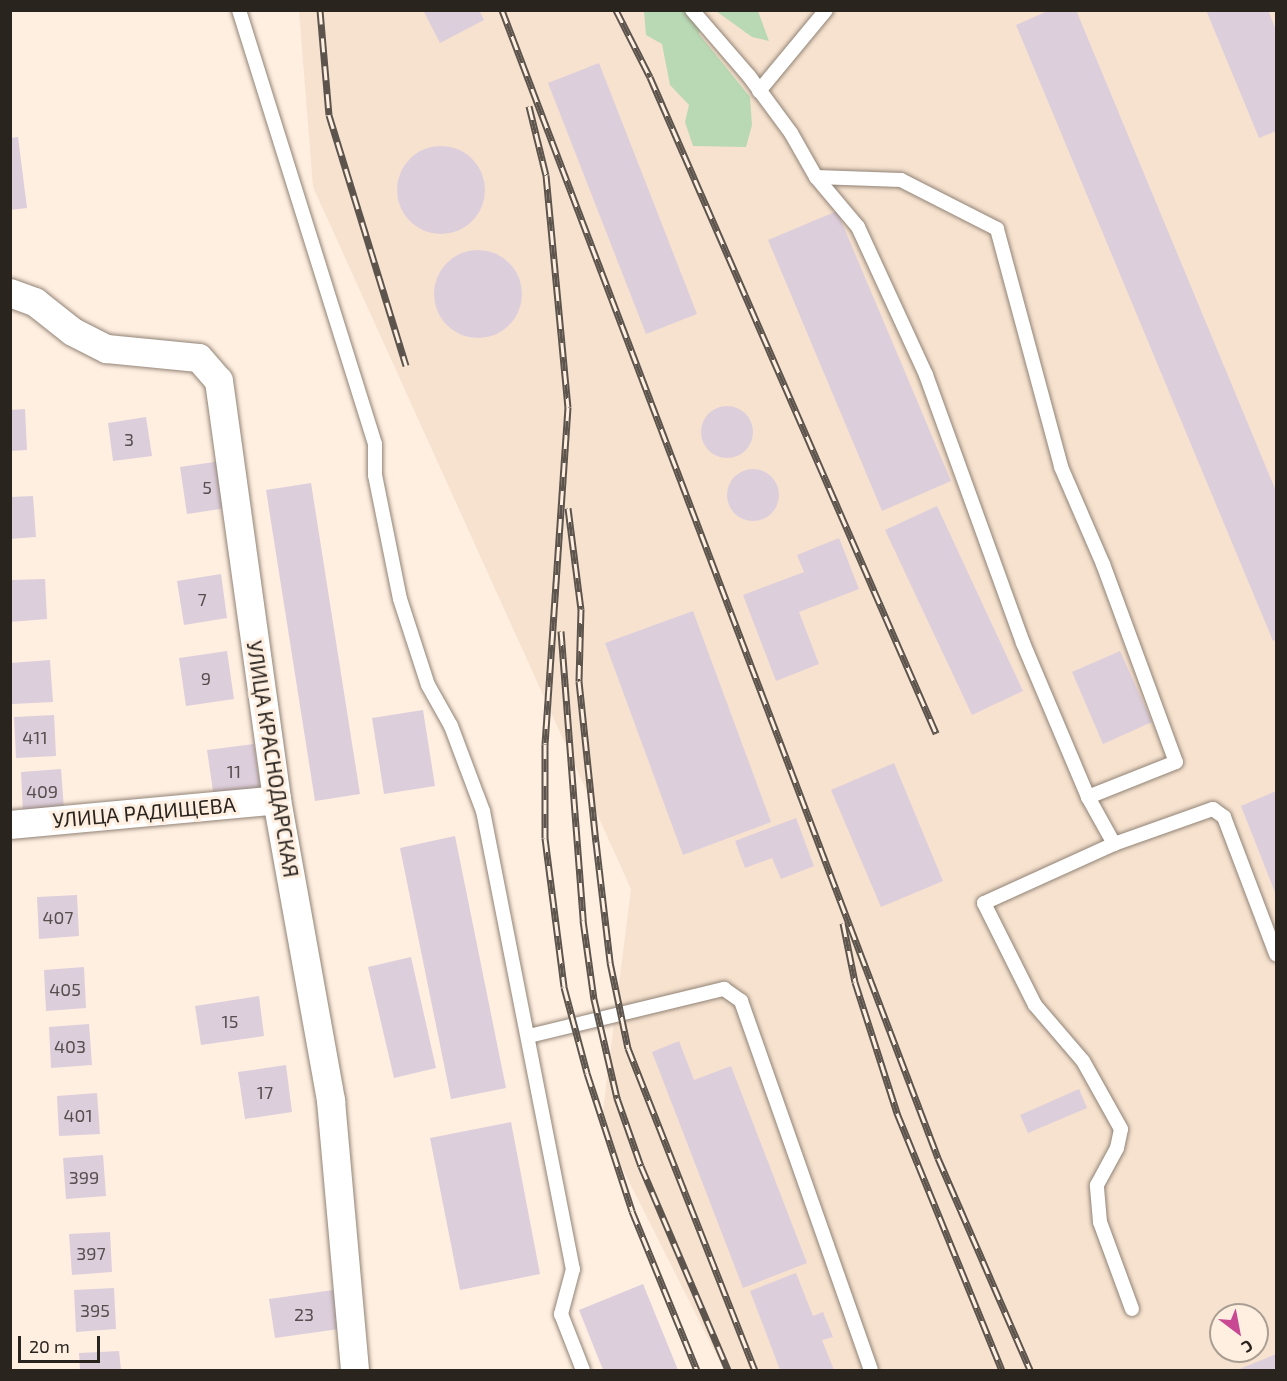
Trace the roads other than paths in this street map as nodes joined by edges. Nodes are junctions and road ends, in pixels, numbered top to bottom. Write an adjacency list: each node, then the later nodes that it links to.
1 (239, 10): 12 (lane)
2 (692, 10): 4 (lane)
3 (826, 10): 4 (lane)
4 (759, 91): 5 (lane)
5 (816, 177): 7 (lane); 7 (lane)
6 (10, 293): 8 (street, УЛИЦА КРАСНОДАРСКАЯ)
7 (1088, 797): 10 (lane)
8 (277, 800): 9 (street, УЛИЦА РАДИЩЕВА); 14 (street, УЛИЦА КРАСНОДАРСКАЯ)
9 (10, 825)
10 (1114, 844): 11 (lane); 13 (lane)
11 (1276, 954)
12 (529, 1036): 15 (lane); 16 (lane)
13 (1132, 1309)
14 (355, 1371)
15 (583, 1371)
16 (872, 1371)

